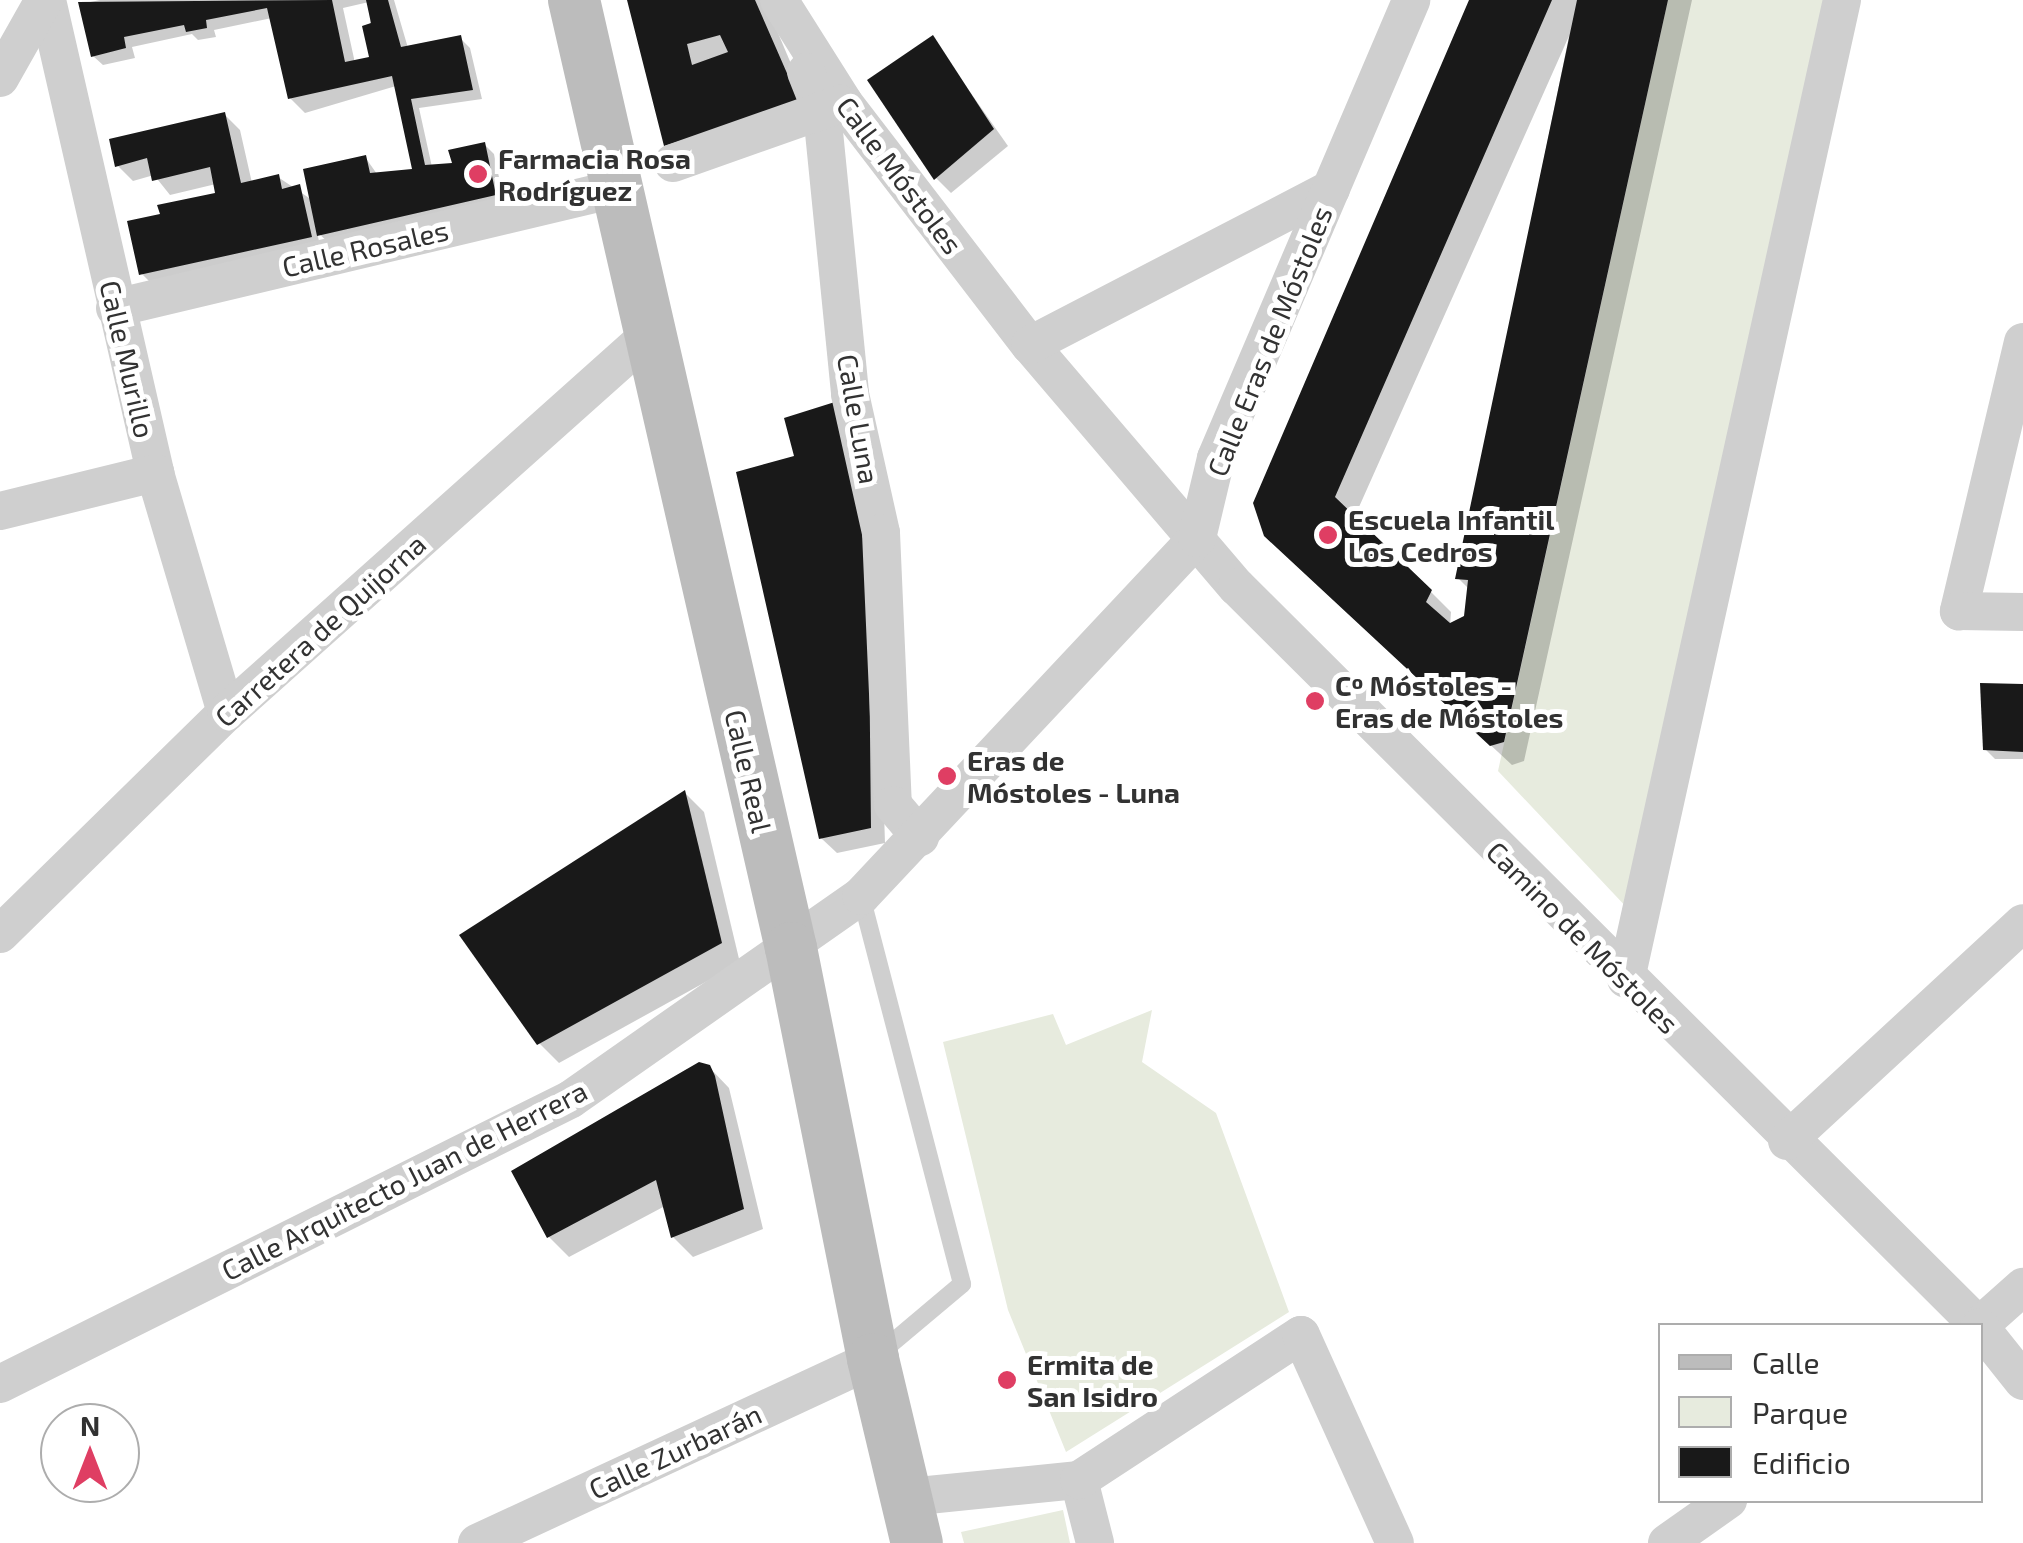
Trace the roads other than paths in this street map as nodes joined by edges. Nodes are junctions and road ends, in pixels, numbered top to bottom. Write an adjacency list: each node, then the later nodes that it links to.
1 (46, 0): 6 (street); 11 (street, Calle Murillo)
2 (574, 0): 9 (street, Calle Real)
3 (778, 0): 7 (street, Calle Luna)
4 (1410, 0): 10 (street, Calle Eras de Móstoles)
5 (1842, 0): 25 (street)
6 (0, 78)
7 (833, 107): 8 (street); 14 (street, Calle Móstoles); 20 (street, Calle Luna)
8 (673, 163)
9 (615, 189): 11 (street, Calle Rosales); 12 (street, Calle Real)
10 (1331, 189): 14 (street); 17 (street, Calle Eras de Móstoles)
11 (115, 308): 15 (street, Calle Murillo)
12 (649, 336): 19 (street, Carretera de Quijorna); 24 (street, Calle Real)
13 (2023, 342): 18 (street)
14 (1030, 345): 17 (street, Calle Móstoles)
15 (155, 473): 16 (street); 19 (street, Calle Murillo)
16 (0, 511)
17 (1198, 538): 20 (street); 25 (street, Camino de Móstoles)
18 (2023, 612)
19 (226, 714): 23 (street, Carretera de Quijorna)
20 (920, 837): 21 (street)
21 (861, 896): 24 (street); 31 (lane)
22 (2023, 923): 26 (street)
23 (0, 934)
24 (790, 948): 31 (street, Calle Real); 33 (street, Calle Arquitecto Juan de Herrera)
25 (1626, 978): 26 (street, Camino de Móstoles)
26 (1787, 1141): 28 (street, Camino de Móstoles)
27 (2023, 1287): 29 (street)
28 (1977, 1323)
29 (1983, 1323)
30 (1983, 1330): 32 (street, Camino de Móstoles)
31 (873, 1359): 36 (street, Calle Real); 37 (street, Calle Zurbarán)
32 (2023, 1382)
33 (0, 1384)
34 (1080, 1480): 36 (street); 38 (street); 39 (street)
35 (1724, 1503): 40 (street)
36 (913, 1520)
37 (477, 1543)
38 (1095, 1543)
39 (1395, 1543)
40 (1667, 1543)

